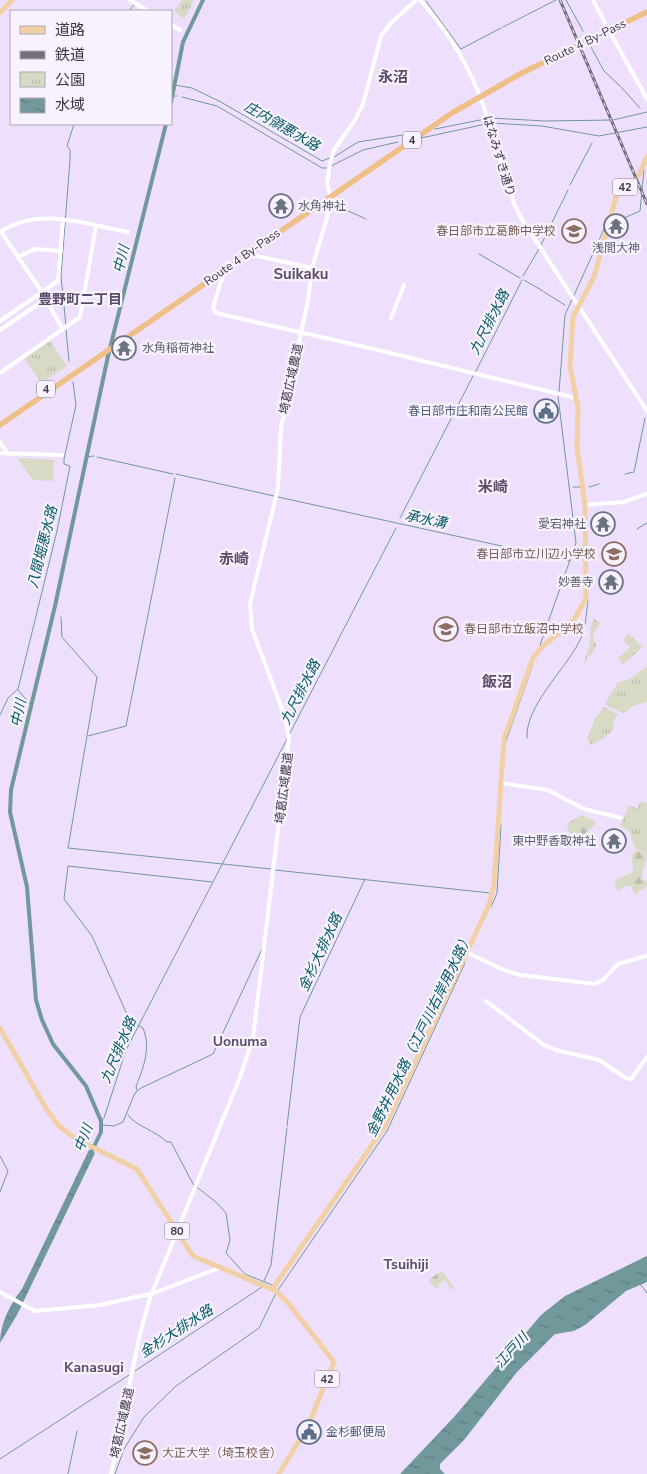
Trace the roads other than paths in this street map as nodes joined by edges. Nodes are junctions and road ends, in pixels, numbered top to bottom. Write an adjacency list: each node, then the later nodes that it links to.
1 (12, 0): 9 (main road)
2 (130, 0): 7 (street)
3 (416, 0): 19 (street, 埼葛広域農道)
4 (420, 0): 15 (street, はなみずき通り)
5 (592, 0): 10 (street)
6 (647, 8): 14 (highway, Route 4 By-Pass / 4)
7 (146, 10)
8 (647, 12): 14 (highway, Route 4 By-Pass / 4)
9 (0, 13)
10 (605, 22)
11 (172, 26): 12 (street)
12 (180, 30)
13 (611, 34): 16 (street)
14 (577, 44): 15 (highway, Route 4 By-Pass / 4)
15 (479, 94): 19 (highway, Route 4 By-Pass / 4); 32 (street, はなみずき通り)
16 (647, 99)
17 (647, 156): 18 (main road, 42)
18 (645, 166): 32 (main road, 42)
19 (330, 195): 25 (highway, Route 4 By-Pass / 4); 27 (highway, Route 4 By-Pass / 4); 28 (street, 埼葛広域農道)
20 (65, 220): 21 (street); 22 (street); 24 (street)
21 (96, 226): 23 (street); 35 (street)
22 (1, 232): 26 (street)
23 (128, 232)
24 (61, 251): 26 (street); 30 (street)
25 (250, 252): 27 (highway, Route 4 By-Pass / 4); 28 (street)
26 (18, 257): 30 (street)
27 (226, 266): 37 (street); 38 (highway, Route 4 By-Pass / 4)
28 (312, 268): 37 (street, 埼葛広域農道)
29 (404, 285): 34 (street)
30 (42, 292): 31 (street); 33 (street)
31 (46, 299): 35 (street); 36 (street)
32 (579, 307): 40 (main road, 42); 41 (street, はなみずき通り)
33 (1, 318)
34 (391, 318)
35 (65, 328): 39 (street)
36 (0, 330)
37 (301, 334): 40 (street); 57 (street, 埼葛広域農道)
38 (91, 359): 42 (highway, Route 4 By-Pass / 4); 43 (highway, Route 4 By-Pass / 4)
39 (0, 374)
40 (576, 398): 49 (main road, 42)
41 (647, 411)
42 (0, 420)
43 (0, 424)
44 (0, 442): 46 (street)
45 (0, 454): 46 (street)
46 (8, 454): 47 (street)
47 (62, 455)
48 (647, 494): 49 (street)
49 (585, 505): 50 (main road, 42)
50 (502, 783): 51 (street); 52 (main road, 42)
51 (622, 818)
52 (466, 952): 53 (street); 59 (main road, 42)
53 (647, 956)
54 (486, 1001): 56 (street)
55 (0, 1028): 57 (main road, 80)
56 (647, 1057)
57 (177, 1232): 58 (main road, 80); 61 (street, 埼葛広域農道)
58 (219, 1268): 59 (main road, 80); 61 (street)
59 (276, 1291): 63 (main road, 42)
60 (0, 1292): 61 (street)
61 (151, 1294): 62 (street, 埼葛広域農道)
62 (111, 1474)
63 (279, 1474)

